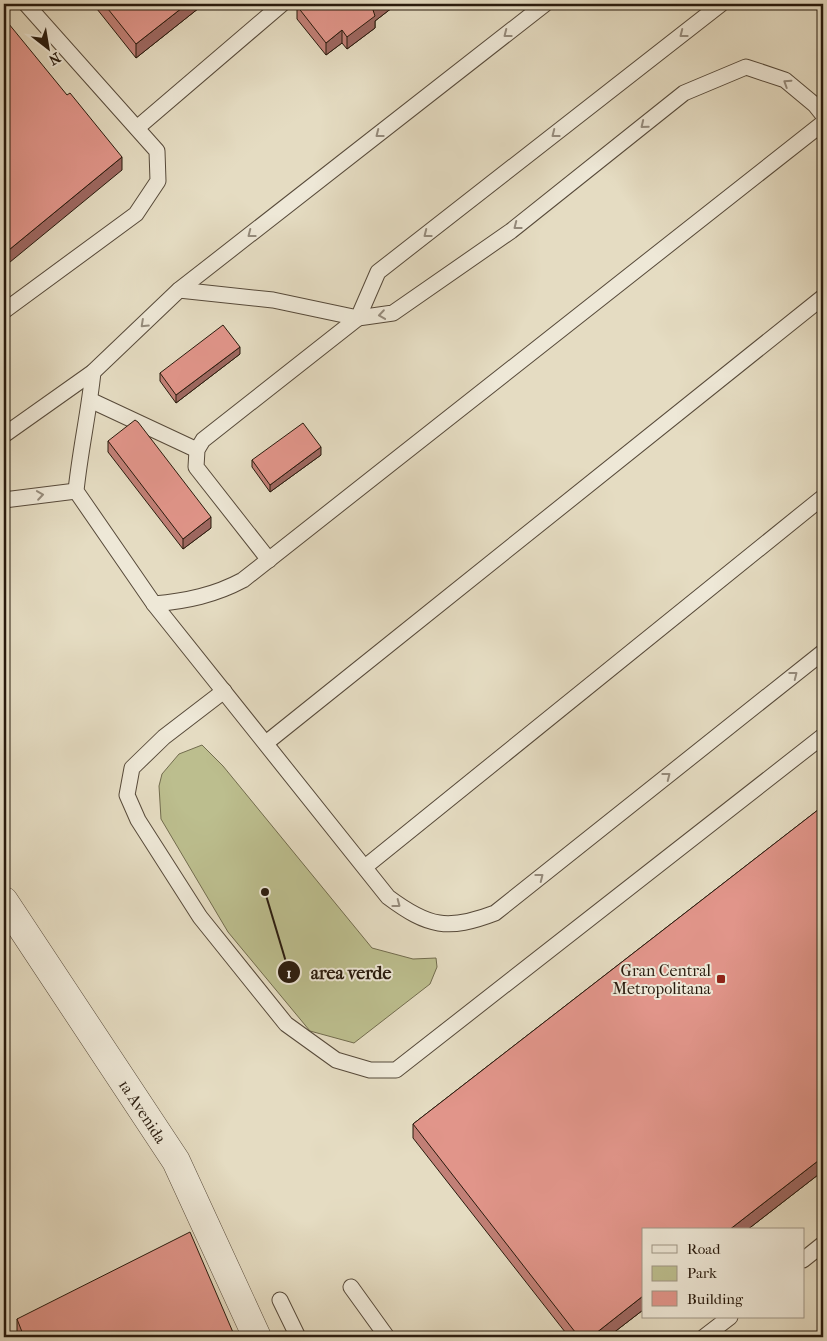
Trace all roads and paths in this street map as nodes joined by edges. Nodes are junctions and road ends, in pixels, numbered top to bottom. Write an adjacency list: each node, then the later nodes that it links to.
1 (26, 4): 7 (lane)
2 (282, 4): 7 (lane)
3 (545, 4): 8 (lane, one-way to 8)
4 (721, 4): 11 (lane, one-way to 11)
5 (823, 115): 11 (lane, one-way to 11)
6 (823, 123): 19 (lane)
7 (137, 128): 10 (lane)
8 (179, 290): 11 (lane); 12 (lane, one-way to 12)
9 (823, 297): 24 (lane)
10 (4, 311)
11 (358, 318): 15 (lane)
12 (93, 372): 13 (lane); 14 (lane)
13 (90, 400): 15 (lane); 16 (lane)
14 (4, 435)
15 (197, 450): 19 (lane)
16 (76, 491): 18 (lane, one-way to 16); 20 (lane)
17 (823, 498): 25 (lane)
18 (4, 500)
19 (269, 560): 20 (lane)
20 (154, 604): 22 (lane)
21 (823, 652): 25 (lane, one-way to 21)
22 (224, 690): 23 (lane); 24 (lane)
23 (823, 736)
24 (266, 743): 25 (lane)
25 (365, 867)
26 (4, 901): 32 (street, 1a Avenida)
27 (823, 1244): 28 (lane)
28 (804, 1259)
29 (351, 1287): 34 (lane)
30 (280, 1300): 33 (lane)
31 (729, 1318): 35 (lane)
32 (257, 1337)
33 (298, 1337)
34 (387, 1337)
35 (704, 1337)

